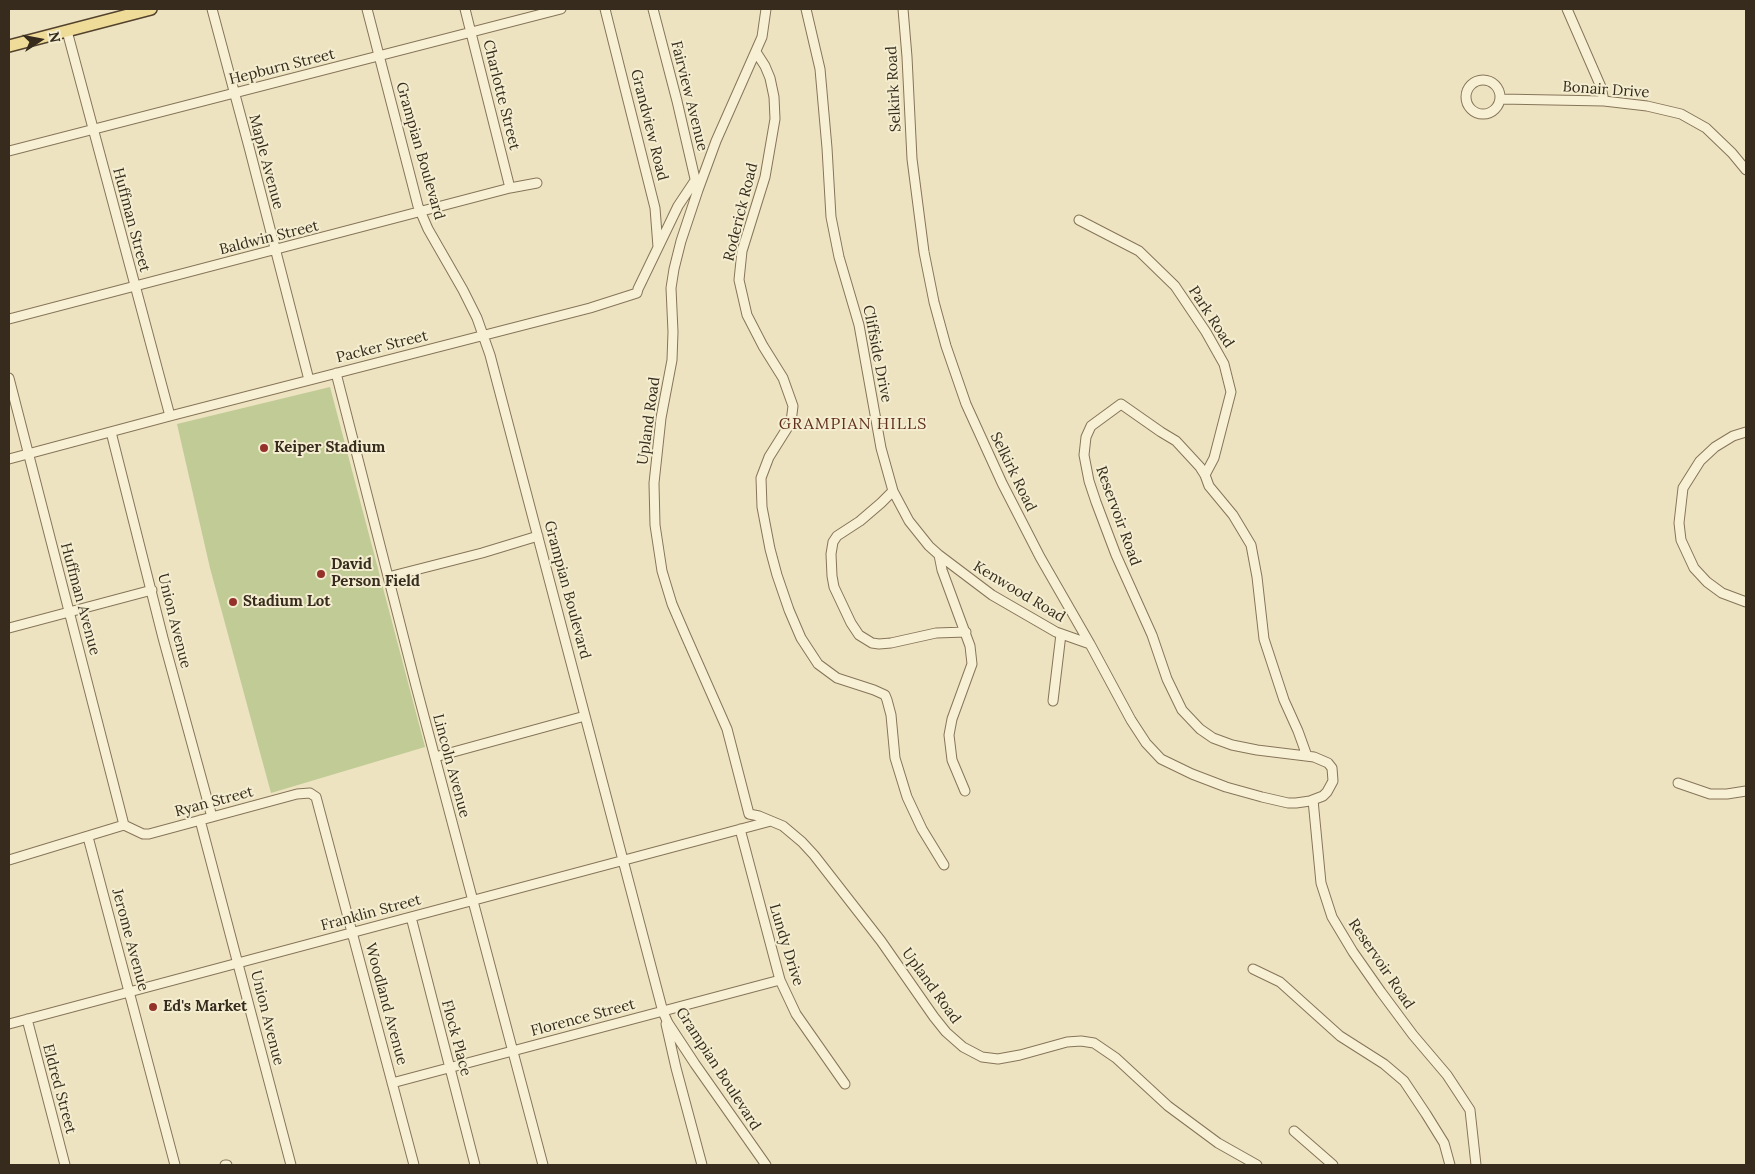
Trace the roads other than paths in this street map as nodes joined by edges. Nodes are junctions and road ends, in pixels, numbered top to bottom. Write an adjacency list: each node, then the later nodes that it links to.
1 (151, 9): 12 (main road)
2 (212, 9): 18 (street, Maple Avenue)
3 (367, 9): 17 (street, Grampian Boulevard)
4 (465, 9): 14 (street, Charlotte Street)
5 (559, 9): 14 (street, Hepburn Street)
6 (604, 9): 30 (street, Grandview Road)
7 (653, 9): 24 (street, Fairview Avenue)
8 (766, 9): 16 (street, Upland Road)
9 (806, 9): 44 (street, Cliffside Drive)
10 (903, 9): 54 (street, Selkirk Road)
11 (1567, 9): 20 (street)
12 (113, 14): 13 (main road)
13 (67, 31): 15 (main road); 21 (street, Huffman Street)
14 (470, 32): 17 (street, Hepburn Street); 26 (street, Charlotte Street)
15 (9, 46)
16 (756, 52): 27 (street, Upland Road); 72 (street, Roderick Road)
17 (379, 56): 18 (street, Hepburn Street); 28 (street, Grampian Boulevard)
18 (234, 93): 21 (street, Hepburn Street); 31 (street, Maple Avenue)
19 (1500, 99): 20 (street, Bonair Drive)
20 (1604, 101): 23 (street, Bonair Drive)
21 (93, 129): 22 (street, Hepburn Street); 32 (street, Huffman Street)
22 (9, 151)
23 (1746, 170)
24 (696, 179): 27 (street, Fairview Avenue); 30 (street, Packer Street)
25 (537, 182): 26 (street, Baldwin Street)
26 (510, 188): 28 (street, Baldwin Street)
27 (698, 190): 66 (street, Upland Road)
28 (421, 212): 31 (street, Baldwin Street); 34 (street, Grampian Boulevard)
29 (1079, 220): 43 (street, Park Road)
30 (658, 249): 34 (street, Packer Street)
31 (275, 251): 32 (street, Baldwin Street); 37 (street, Maple Avenue)
32 (135, 286): 33 (street, Baldwin Street); 38 (street, Huffman Street)
33 (9, 320)
34 (483, 334): 35 (street, Packer Street); 45 (street, Grampian Boulevard)
35 (336, 373): 37 (street, Packer Street); 47 (street, Lincoln Avenue)
36 (9, 378): 41 (street, Huffman Avenue)
37 (309, 380): 38 (street, Packer Street)
38 (170, 416): 39 (street, Packer Street)
39 (111, 432): 41 (street, Packer Street); 48 (street, Union Avenue)
40 (1746, 432): 49 (street)
41 (29, 454): 42 (street, Packer Street); 50 (street, Huffman Avenue)
42 (9, 459)
43 (1205, 475): 57 (street, Reservoir Road); 57 (street, Reservoir Road)
44 (893, 490): 46 (street, Cliffside Drive); 52 (street)
45 (538, 536): 47 (street); 56 (street, Grampian Boulevard)
46 (939, 555): 52 (street); 53 (street, Kenwood Road)
47 (388, 577): 58 (street, Lincoln Avenue)
48 (152, 590): 50 (street); 64 (street, Union Avenue)
49 (1746, 602)
50 (69, 612): 51 (street); 67 (street, Huffman Avenue)
51 (9, 628)
52 (966, 632): 60 (street)
53 (1061, 634): 54 (street, Kenwood Road); 55 (street)
54 (1090, 644): 63 (street, Selkirk Road)
55 (1053, 701)
56 (585, 716): 58 (street); 71 (street, Grampian Boulevard)
57 (1307, 756): 63 (street, Reservoir Road)
58 (435, 757): 73 (street, Lincoln Avenue)
59 (1678, 783): 61 (street)
60 (965, 791)
61 (1746, 791)
62 (312, 794): 64 (street, Ryan Street); 75 (street, Woodland Avenue)
63 (1313, 800): 99 (street, Reservoir Road)
64 (212, 817): 65 (street, Ryan Street)
65 (200, 820): 67 (street, Ryan Street); 76 (street, Union Avenue)
66 (771, 821): 68 (street); 96 (street, Upland Road)
67 (124, 825): 69 (street)
68 (740, 829): 71 (street, Franklin Street); 78 (street, Lundy Drive)
69 (88, 837): 70 (street); 79 (street, Jerome Avenue)
70 (9, 860)
71 (623, 861): 73 (street, Franklin Street); 80 (street, Grampian Boulevard)
72 (944, 864)
73 (473, 901): 74 (street, Franklin Street); 83 (street, Lincoln Avenue)
74 (410, 917): 75 (street, Franklin Street); 84 (street, Flock Place)
75 (352, 932): 76 (street, Franklin Street); 85 (street, Woodland Avenue)
76 (238, 962): 79 (street, Franklin Street); 90 (street, Union Avenue)
77 (1253, 969): 98 (street)
78 (780, 980): 80 (street, Florence Street); 86 (street, Lundy Drive)
79 (129, 991): 81 (street, Franklin Street); 89 (street, Jerome Avenue)
80 (663, 1012): 83 (street, Florence Street); 94 (street); 95 (street, Grampian Boulevard)
81 (27, 1019): 82 (street, Franklin Street); 88 (street, Eldred Street)
82 (9, 1024)
83 (513, 1051): 84 (street, Florence Street); 93 (street, Lincoln Avenue)
84 (450, 1068): 85 (street, Florence Street); 92 (street, Flock Place)
85 (392, 1083): 91 (street, Woodland Avenue)
86 (845, 1084)
87 (1294, 1132): 97 (street)
88 (65, 1165)
89 (175, 1165)
90 (291, 1165)
91 (414, 1165)
92 (475, 1165)
93 (543, 1165)
94 (702, 1165)
95 (766, 1165)
96 (1258, 1165)
97 (1333, 1165)
98 (1450, 1165)
99 (1476, 1165)

